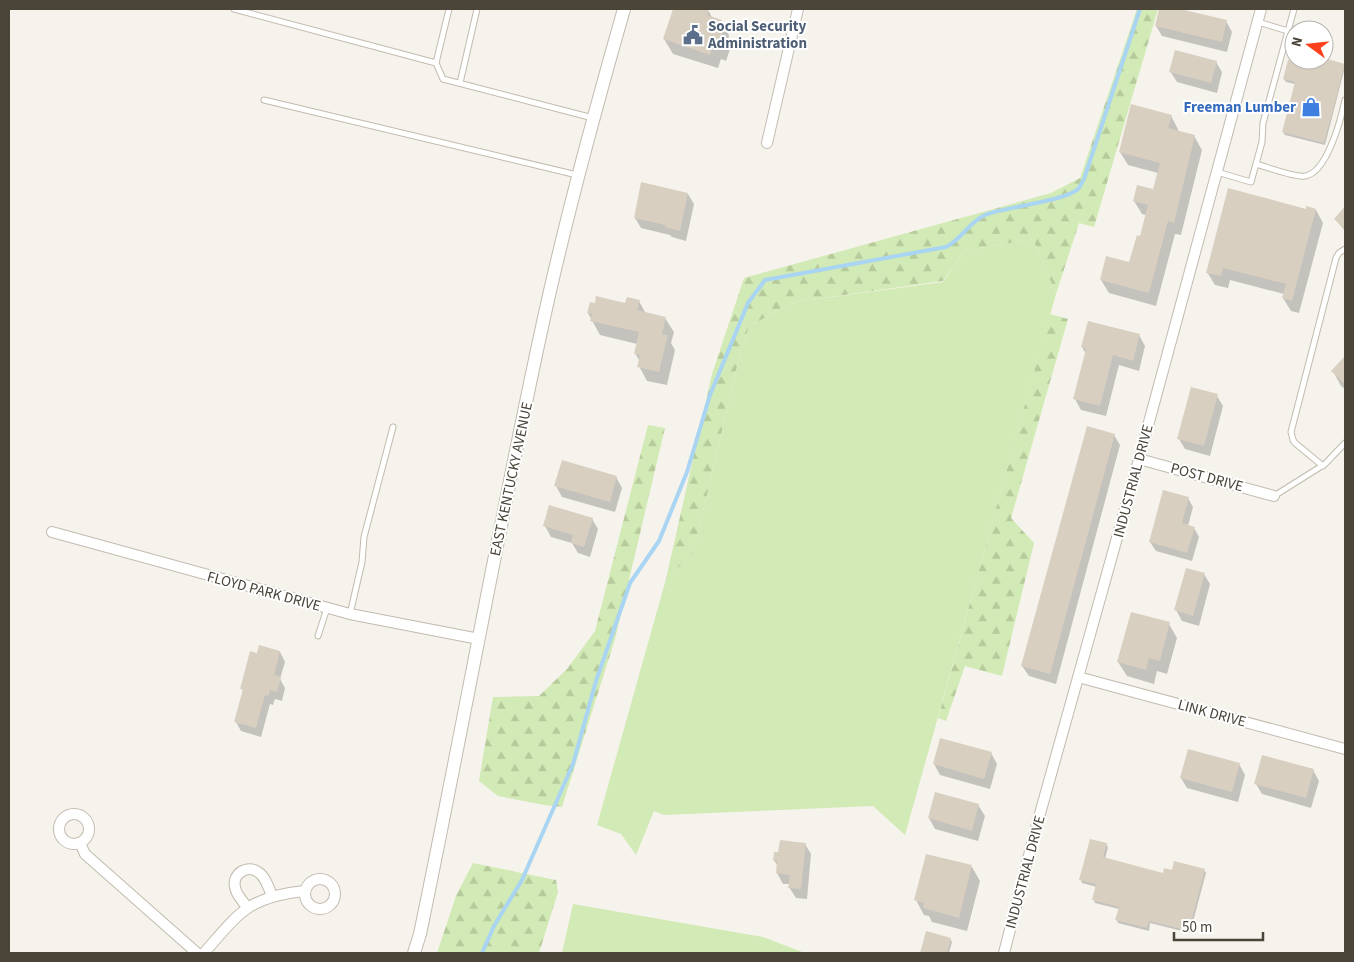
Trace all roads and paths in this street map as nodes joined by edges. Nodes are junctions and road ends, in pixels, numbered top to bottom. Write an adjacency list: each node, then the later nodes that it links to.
1 (234, 9): 10 (lane)
2 (449, 9): 10 (lane)
3 (477, 9): 11 (lane)
4 (624, 9): 14 (street, EAST KENTUCKY AVENUE)
5 (798, 9): 15 (street)
6 (1261, 9): 7 (street, INDUSTRIAL DRIVE)
7 (1257, 22): 8 (lane); 17 (street, INDUSTRIAL DRIVE)
8 (1284, 29)
9 (1284, 45): 16 (lane)
10 (436, 63): 11 (lane)
11 (460, 83): 14 (lane)
12 (264, 100): 18 (lane)
13 (1345, 100): 16 (lane)
14 (594, 118): 18 (street, EAST KENTUCKY AVENUE)
15 (767, 143)
16 (1256, 164): 17 (lane)
17 (1217, 172): 22 (street, INDUSTRIAL DRIVE)
18 (578, 175): 29 (street, EAST KENTUCKY AVENUE)
19 (1345, 249): 23 (lane)
20 (393, 427): 27 (lane)
21 (1345, 443): 23 (lane)
22 (1139, 459): 24 (street, POST DRIVE); 30 (street, INDUSTRIAL DRIVE)
23 (1323, 466): 24 (lane)
24 (1274, 496)
25 (52, 532): 26 (street, FLOYD PARK DRIVE)
26 (327, 608): 27 (street, FLOYD PARK DRIVE); 28 (lane)
27 (350, 614): 29 (street, FLOYD PARK DRIVE)
28 (318, 636)
29 (479, 639): 38 (street, EAST KENTUCKY AVENUE)
30 (1078, 677): 31 (street, LINK DRIVE); 39 (street, INDUSTRIAL DRIVE)
31 (1345, 749)
32 (80, 843): 36 (street)
33 (304, 891): 34 (street)
34 (272, 896): 35 (street); 35 (street)
35 (247, 907): 37 (street)
36 (198, 953)
37 (204, 953)
38 (414, 953)
39 (1004, 953)

